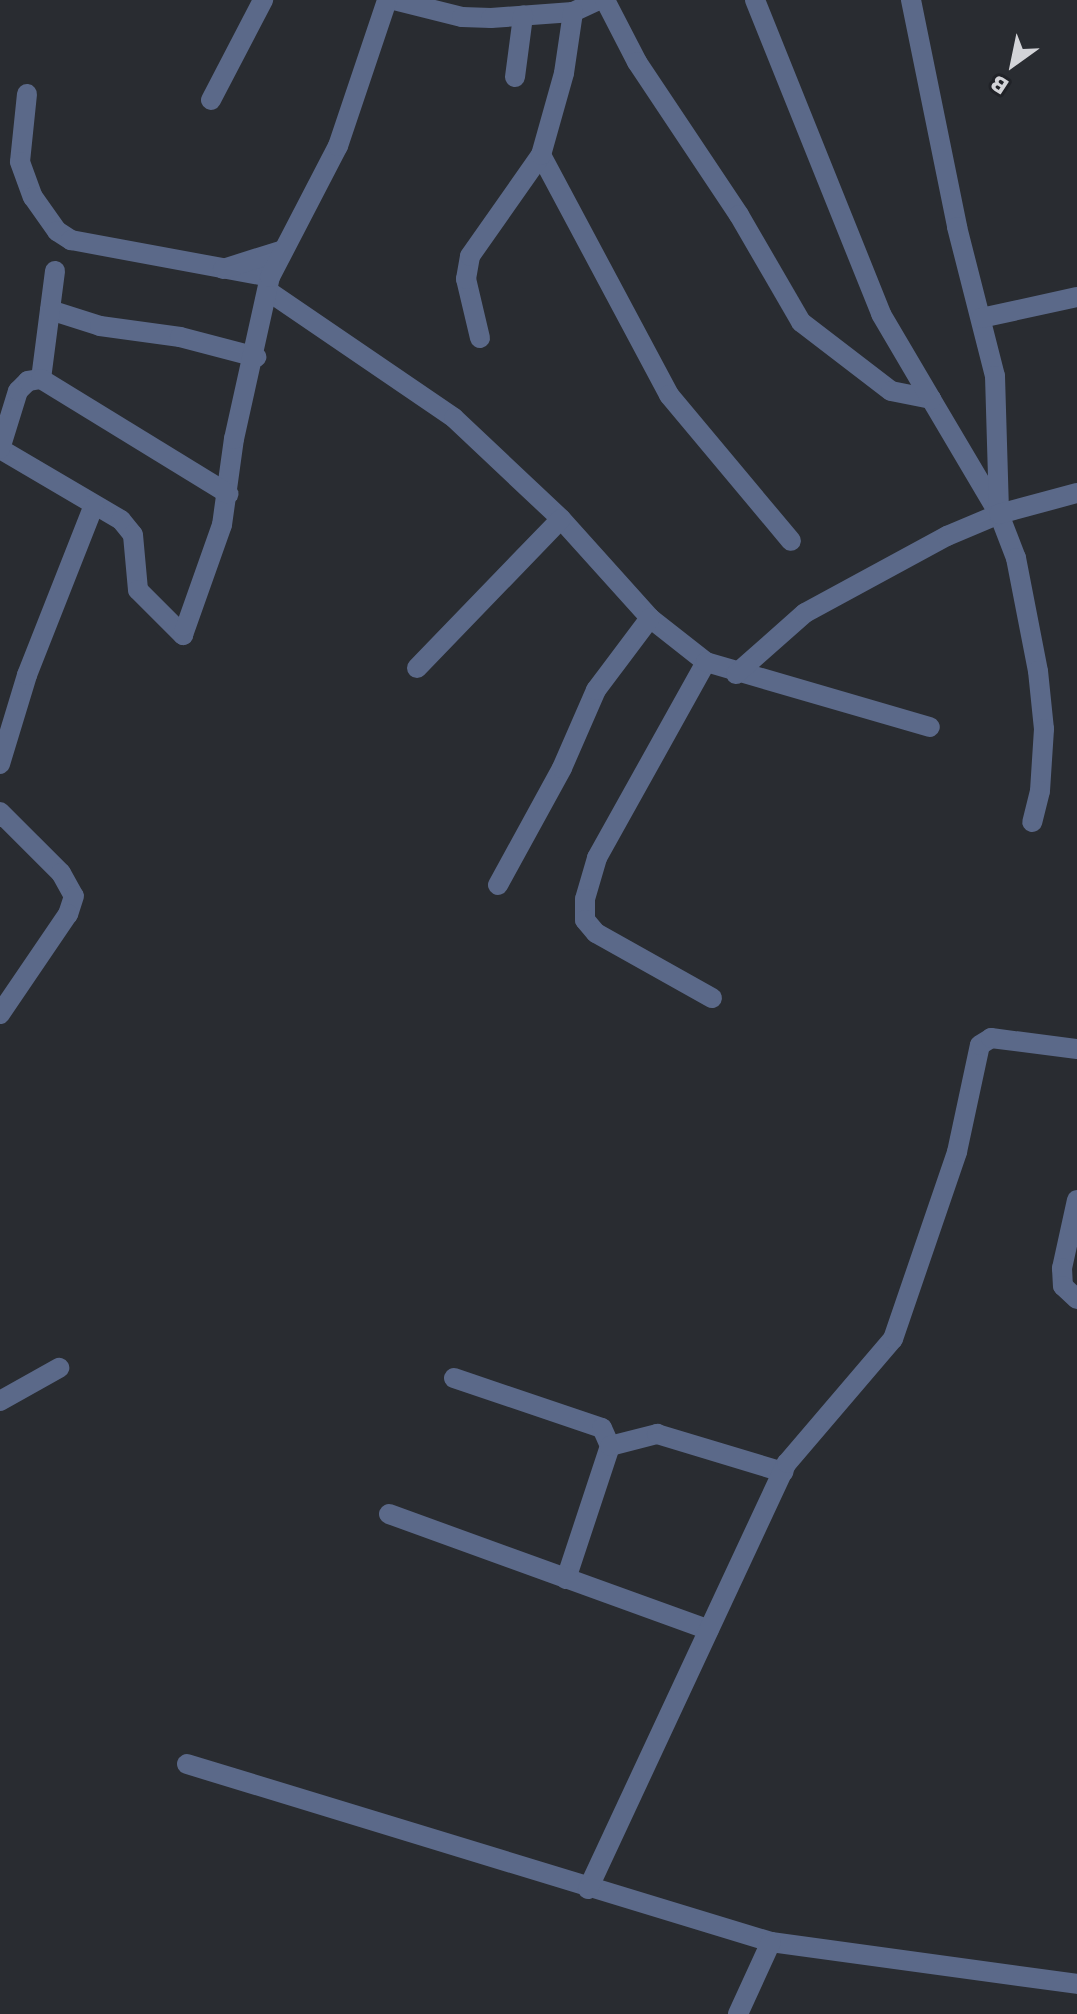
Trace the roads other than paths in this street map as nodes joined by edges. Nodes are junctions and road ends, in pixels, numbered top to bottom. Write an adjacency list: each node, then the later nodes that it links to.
1 (263, 0): 12 (street)
2 (387, 0): 16 (street)
3 (394, 0): 7 (street)
4 (602, 0): 8 (street); 26 (street)
5 (755, 0): 26 (street)
6 (911, 0): 22 (street)
7 (466, 9): 9 (street)
8 (573, 12): 9 (street); 13 (street)
9 (523, 16): 10 (street)
10 (515, 77)
11 (27, 94): 14 (street)
12 (211, 100)
13 (541, 155): 23 (street); 33 (street)
14 (20, 162): 15 (street); 17 (street)
15 (0, 169)
16 (280, 251): 17 (street); 19 (street)
17 (219, 269): 19 (street)
18 (55, 271): 21 (street)
19 (269, 284): 24 (street); 32 (street)
20 (1077, 297): 22 (street)
21 (50, 310): 24 (street); 25 (street)
22 (981, 318): 31 (street)
23 (480, 338)
24 (256, 357): 29 (street)
25 (41, 379): 27 (street); 29 (street)
26 (931, 399): 31 (street)
27 (0, 449): 30 (street)
28 (1077, 493): 31 (street)
29 (229, 494): 30 (street)
30 (94, 505): 39 (street)
31 (999, 514): 37 (street); 41 (street)
32 (561, 519): 34 (street); 36 (street)
33 (791, 541)
34 (650, 618): 35 (street); 42 (street)
35 (706, 662): 37 (street); 43 (street)
36 (417, 668)
37 (736, 674): 38 (street)
38 (930, 727)
39 (0, 764)
40 (0, 812): 44 (street)
41 (1032, 822)
42 (498, 885)
43 (712, 998)
44 (0, 1014)
45 (1077, 1049): 52 (street)
46 (1077, 1200): 47 (street)
47 (1077, 1299)
48 (59, 1368): 50 (street)
49 (454, 1378): 51 (street)
50 (0, 1401)
51 (610, 1446): 52 (street); 54 (street)
52 (783, 1472): 55 (street)
53 (389, 1514): 54 (street)
54 (566, 1579): 55 (street)
55 (709, 1630): 57 (street)
56 (187, 1764): 57 (street)
57 (588, 1889): 58 (street)
58 (771, 1942): 59 (street); 60 (street)
59 (1077, 1984)
60 (738, 2014)

